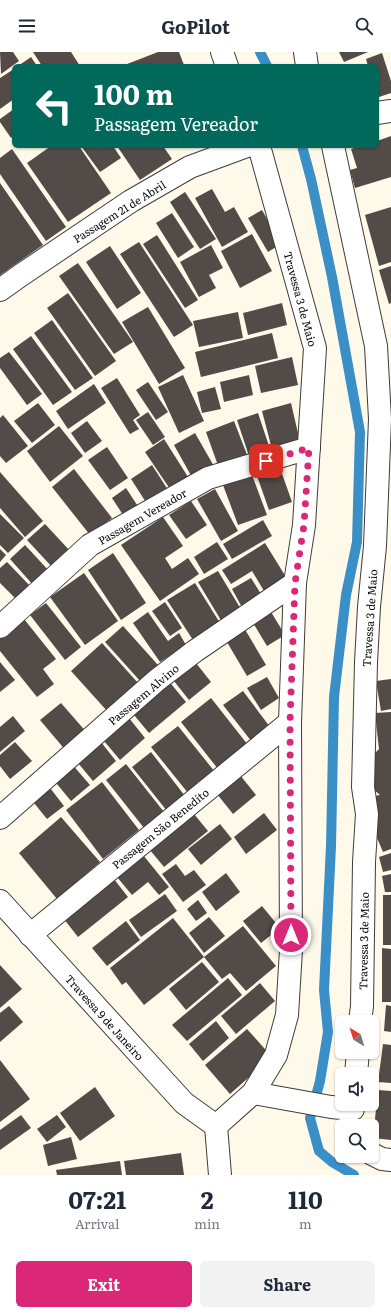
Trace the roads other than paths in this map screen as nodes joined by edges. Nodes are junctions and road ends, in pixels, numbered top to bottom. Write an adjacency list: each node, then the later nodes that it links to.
1 (222, 52): 3 (street)
2 (305, 52): 4 (street)
3 (226, 64)
4 (308, 64)
5 (391, 111): 6 (street)
6 (379, 113)
7 (242, 148): 10 (street, Passagem 21 de Abril)
8 (260, 148): 11 (street, Travessa 3 de Maio)
9 (332, 148): 18 (street, Travessa 3 de Maio)
10 (0, 290)
11 (309, 448): 12 (street, Travessa 3 de Maio); 13 (street, Passagem Vereador)
12 (295, 583): 14 (street, Travessa 3 de Maio); 15 (street, Passagem Alvino)
13 (0, 627)
14 (290, 722): 17 (street, Passagem São Benedito); 19 (street, Travessa 3 de Maio)
15 (0, 818)
16 (0, 901): 17 (street, Travessa 9 de Janeiro)
17 (30, 935): 21 (street, Travessa 9 de Janeiro)
18 (361, 1015)
19 (256, 1094): 20 (street); 21 (street, Travessa 3 de Maio)
20 (353, 1113)
21 (216, 1126): 24 (street)
22 (379, 1158): 23 (street)
23 (391, 1160)
24 (220, 1175)

